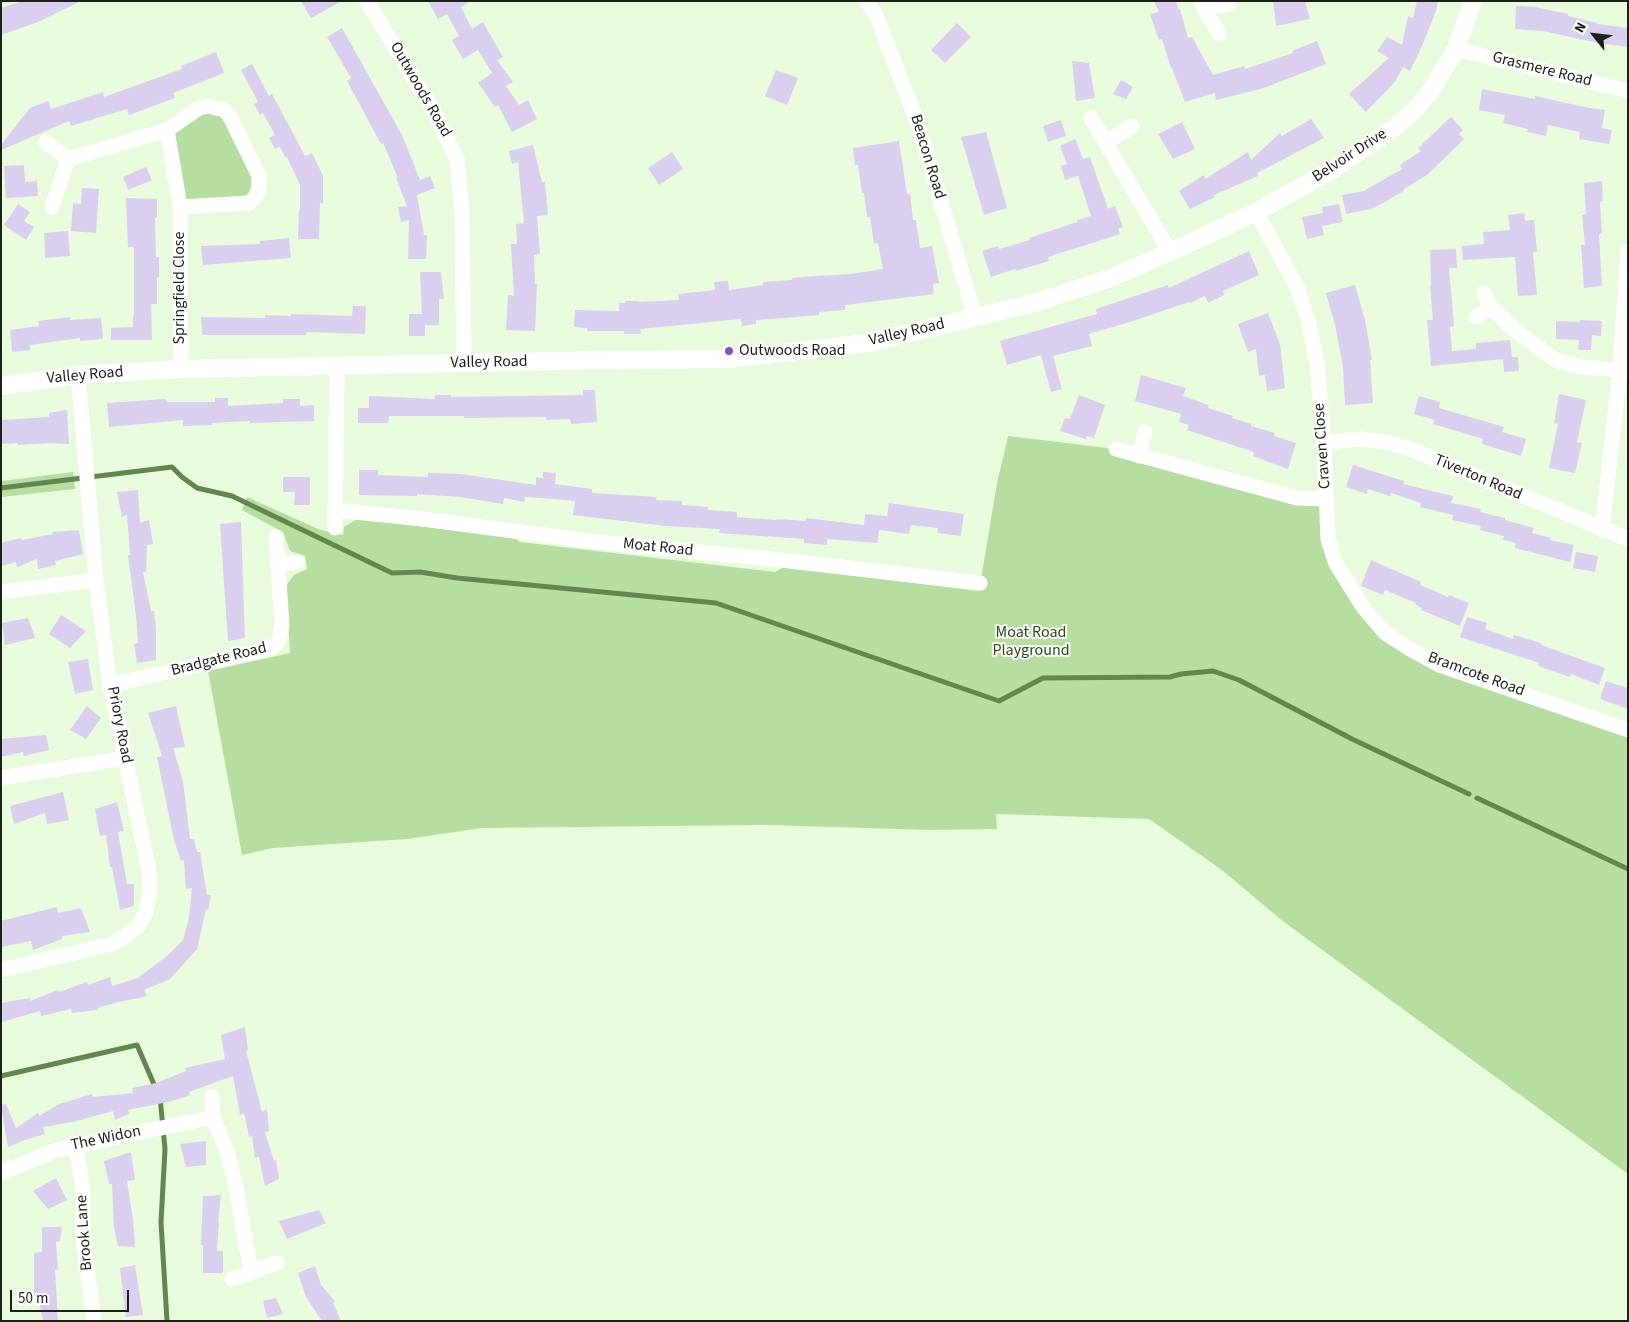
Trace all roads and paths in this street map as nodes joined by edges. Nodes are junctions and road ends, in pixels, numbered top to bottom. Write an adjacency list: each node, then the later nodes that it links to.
1 (367, 1): 25 (street, Outwoods Road)
2 (866, 1): 23 (street, Beacon Road)
3 (1473, 1): 7 (street, Belvoir Drive)
4 (1229, 4): 5 (street)
5 (1202, 5): 6 (street)
6 (1219, 34)
7 (1456, 49): 8 (street, Grasmere Road); 17 (street, Belvoir Drive)
8 (1628, 91)
9 (1091, 118): 13 (street)
10 (1132, 126): 13 (street)
11 (167, 130): 14 (street); 16 (street, Springfield Close); 16 (street)
12 (46, 142): 14 (street)
13 (1106, 142): 18 (street)
14 (68, 159): 15 (street)
15 (52, 207)
16 (180, 207): 27 (street, Springfield Close)
17 (1256, 212): 18 (street, Belvoir Drive); 32 (street, Craven Close)
18 (1170, 252): 23 (street, Belvoir Drive)
19 (1628, 252): 21 (street)
20 (1484, 293): 22 (street)
21 (1626, 294): 28 (street)
22 (1491, 307): 24 (street); 28 (street)
23 (975, 317): 25 (street, Valley Road)
24 (1476, 317)
25 (464, 364): 26 (street, Valley Road)
26 (337, 365): 27 (street, Valley Road); 36 (street)
27 (181, 369): 29 (street, Valley Road)
28 (1620, 370): 38 (street)
29 (78, 375): 30 (street, Valley Road); 43 (street, Priory Road)
30 (1, 386)
31 (1145, 432): 34 (street)
32 (1324, 442): 35 (street, Craven Close); 38 (street, Tiverton Road)
33 (1116, 449): 34 (street, Craven Close)
34 (1139, 456): 35 (street, Craven Close)
35 (1327, 499): 47 (street, Bramcote Road)
36 (335, 510): 37 (street); 44 (street, Moat Road)
37 (335, 528)
38 (1602, 530): 40 (street, Tiverton Road)
39 (276, 537): 42 (street, Bradgate Road)
40 (1628, 539)
41 (297, 562): 42 (street)
42 (278, 564): 46 (street, Bradgate Road)
43 (96, 580): 45 (street); 46 (street, Priory Road)
44 (980, 583)
45 (1, 592)
46 (110, 685): 48 (street, Priory Road)
47 (1628, 730)
48 (126, 758): 49 (street); 50 (street, Priory Road)
49 (1, 778)
50 (1, 970)
51 (212, 1097): 52 (street)
52 (213, 1117): 53 (street, The Widon); 56 (street)
53 (75, 1146): 54 (street, The Widon); 58 (street, Brook Lane)
54 (1, 1173)
55 (277, 1263): 56 (street)
56 (251, 1272): 57 (street)
57 (232, 1280)
58 (94, 1321)

